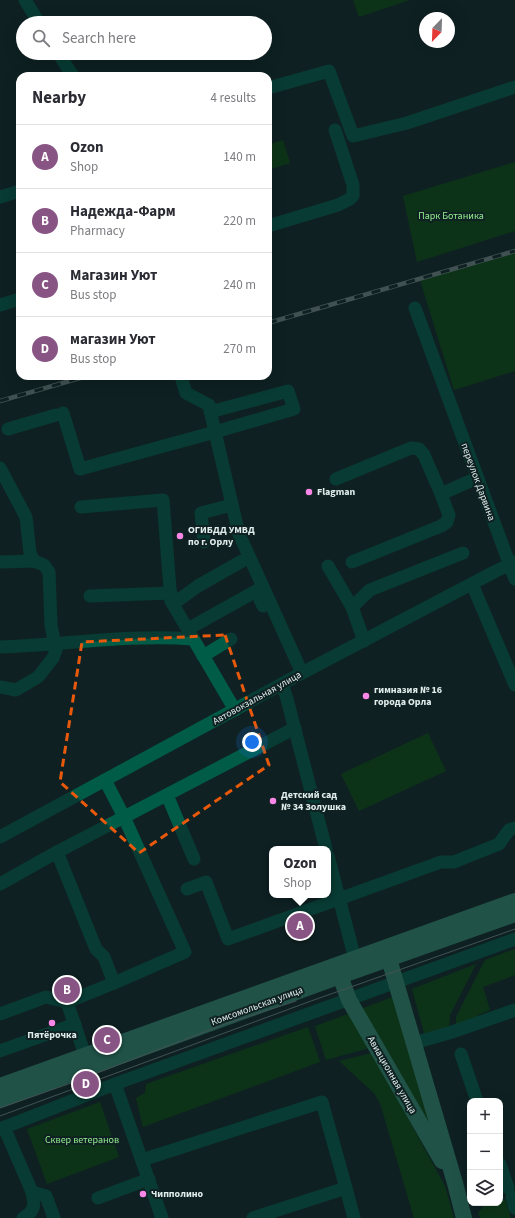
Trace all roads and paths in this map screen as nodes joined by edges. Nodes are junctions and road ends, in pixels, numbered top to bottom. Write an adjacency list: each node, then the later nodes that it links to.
1 (25, 0): 2 (street)
2 (35, 16)
3 (63, 60): 4 (street)
4 (70, 72)
5 (272, 87): 6 (street)
6 (515, 87)
7 (335, 130): 10 (street)
8 (16, 192): 9 (street)
9 (0, 197)
10 (272, 225)
11 (16, 300): 12 (street)
12 (0, 304)
13 (415, 308): 19 (street, переулок Дарвина)
14 (182, 380): 15 (street)
15 (210, 412): 17 (street); 17 (street)
16 (8, 429): 17 (street)
17 (215, 432): 22 (street)
18 (0, 468): 26 (street)
19 (477, 478): 21 (street); 30 (street, переулок Дарвина)
20 (336, 479): 21 (street)
21 (441, 494): 29 (street)
22 (232, 505): 24 (street); 44 (street)
23 (81, 507): 35 (street)
24 (204, 542)
25 (463, 554): 36 (street)
26 (34, 561): 28 (street); 40 (street)
27 (242, 561): 35 (street)
28 (0, 562)
29 (352, 562)
30 (512, 564): 32 (street, переулок Дарвина); 33 (street, Автовокзальная улица)
31 (328, 566): 36 (street)
32 (515, 579)
33 (472, 584): 39 (street, Автовокзальная улица); 46 (street)
34 (90, 596): 35 (street)
35 (172, 598): 37 (street)
36 (352, 606): 39 (street)
37 (190, 634): 40 (street); 41 (street); 43 (street)
38 (231, 639): 43 (street)
39 (364, 641): 44 (street, Автовокзальная улица)
40 (55, 644): 42 (street); 47 (street)
41 (282, 644)
42 (0, 647)
43 (203, 656): 48 (street)
44 (302, 673): 45 (street, Автовокзальная улица)
45 (282, 684): 48 (street, Автовокзальная улица); 49 (street)
46 (515, 685)
47 (0, 687)
48 (235, 710): 50 (street, Автовокзальная улица)
49 (295, 728): 51 (street); 55 (street)
50 (106, 780): 52 (street); 54 (street, Автовокзальная улица)
51 (167, 795): 52 (street); 57 (street)
52 (124, 817): 56 (street); 68 (street)
53 (515, 828): 61 (street)
54 (0, 837)
55 (325, 846)
56 (57, 852): 59 (street); 68 (street)
57 (194, 859)
58 (331, 868): 61 (street)
59 (0, 884)
60 (187, 890): 61 (street)
61 (339, 899): 66 (street)
62 (515, 901): 66 (main road, Комсомольская улица)
63 (515, 914): 65 (main road, Комсомольская улица)
64 (515, 939): 67 (street)
65 (389, 959): 66 (main road, Комсомольская улица); 67 (main road, Авиационная улица)
66 (346, 966): 69 (main road, Авиационная улица); 77 (main road, Комсомольская улица); 81 (main road, Комсомольская улица)
67 (395, 981): 69 (street); 74 (main road, Авиационная улица)
68 (114, 983): 70 (street)
69 (349, 1000): 78 (street); 86 (main road, Авиационная улица)
70 (67, 1002): 72 (street); 73 (street)
71 (515, 1010): 74 (street)
72 (0, 1014)
73 (74, 1024): 75 (street); 77 (street)
74 (414, 1043): 86 (main road, Авиационная улица)
75 (0, 1051)
76 (461, 1054): 80 (street)
77 (86, 1055): 79 (main road, Комсомольская улица)
78 (115, 1084): 82 (street); 83 (street)
79 (0, 1086)
80 (476, 1098)
81 (0, 1100)
82 (2, 1128): 88 (street)
83 (142, 1160): 85 (street); 87 (street)
84 (502, 1170): 89 (street)
85 (149, 1179): 90 (street); 94 (street)
86 (455, 1183): 91 (main road, Авиационная улица)
87 (346, 1188): 95 (street); 96 (street)
88 (32, 1192): 92 (street); 93 (street)
89 (510, 1194)
90 (98, 1198)
91 (465, 1208)
92 (23, 1218)
93 (54, 1218)
94 (162, 1218)
95 (253, 1218)
96 (354, 1218)

